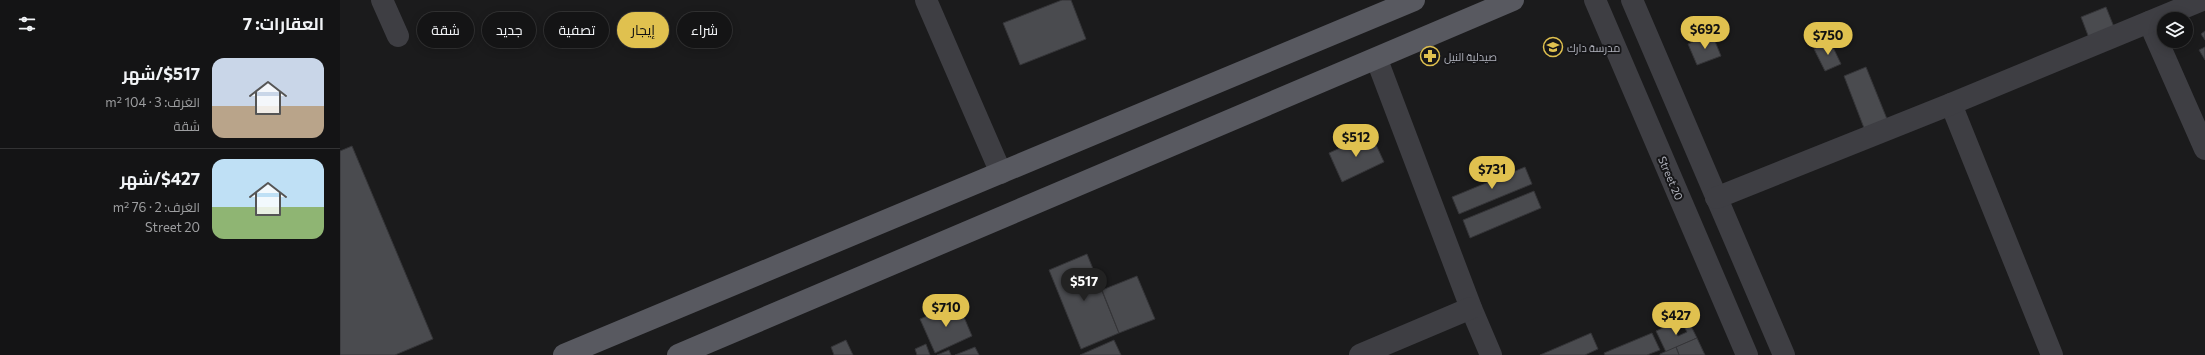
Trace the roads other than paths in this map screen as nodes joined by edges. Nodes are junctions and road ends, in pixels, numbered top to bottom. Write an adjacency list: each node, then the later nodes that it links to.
1 (382, 0): 9 (street)
2 (926, 0): 13 (street)
3 (1414, 0): 13 (main road)
4 (1513, 0): 10 (main road)
5 (1596, 0): 21 (street, Street 20)
6 (1632, 0): 14 (street)
7 (2202, 0): 8 (street)
8 (2149, 22): 11 (street); 12 (street)
9 (398, 36)
10 (1376, 60): 15 (street); 17 (main road)
11 (1951, 104): 14 (street); 23 (street)
12 (2205, 149)
13 (1001, 173): 16 (main road)
14 (1716, 198): 22 (street)
15 (1471, 308): 19 (street); 20 (street)
16 (605, 346): 18 (main road)
17 (683, 354)
18 (564, 355)
19 (1360, 355)
20 (1491, 355)
21 (1747, 355)
22 (1784, 355)
23 (2052, 355)

